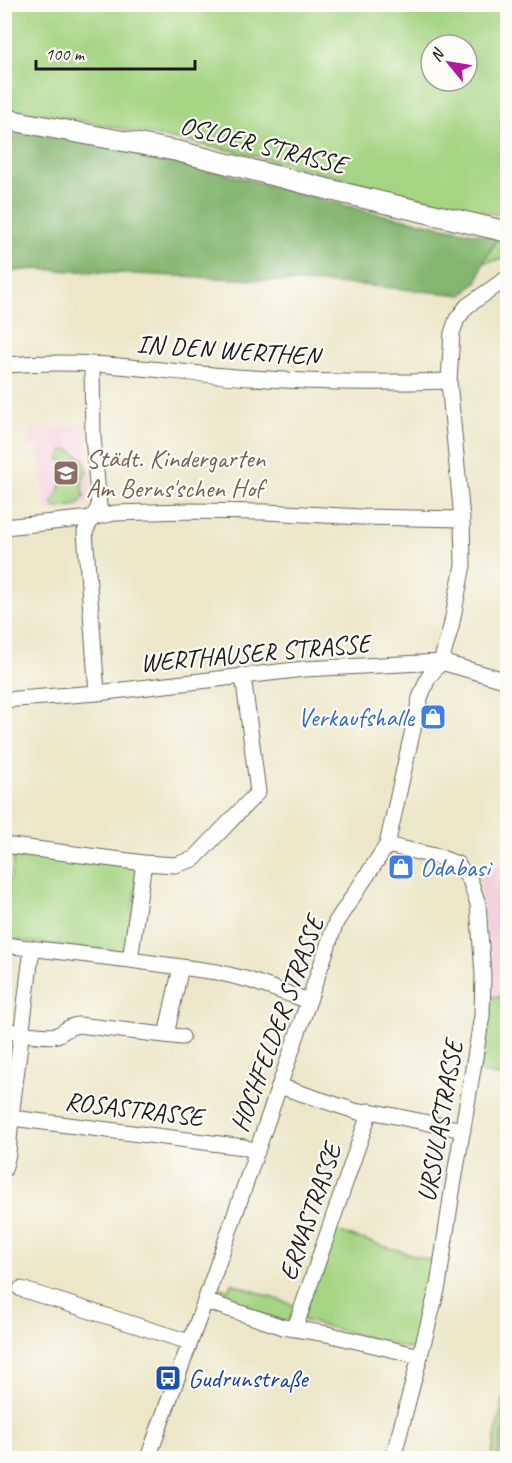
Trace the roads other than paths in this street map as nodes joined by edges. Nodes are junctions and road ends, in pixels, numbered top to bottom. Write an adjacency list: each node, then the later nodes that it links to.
1 (4, 119): 2 (main road, OSLOER STRASSE)
2 (507, 232)
3 (506, 279): 6 (street, HOCHFELDER STRASSE)
4 (92, 364): 5 (street, IN DEN WERTHEN); 6 (street, IN DEN WERTHEN); 7 (street)
5 (4, 365)
6 (449, 381): 8 (street, HOCHFELDER STRASSE)
7 (92, 518): 8 (street); 9 (street); 13 (street)
8 (462, 519): 10 (street, HOCHFELDER STRASSE)
9 (4, 527)
10 (441, 662): 11 (street, WERTHAUSER STRASSE); 12 (street, WERTHAUSER STRASSE); 15 (street, HOCHFELDER STRASSE)
11 (243, 675): 13 (street, WERTHAUSER STRASSE); 17 (street)
12 (507, 681)
13 (97, 693): 14 (street, WERTHAUSER STRASSE)
14 (4, 700)
15 (387, 844): 22 (street, HOCHFELDER STRASSE); 28 (street, URSULASTRASSE)
16 (4, 845): 17 (street)
17 (144, 863): 20 (street)
18 (4, 945): 19 (street)
19 (32, 948): 20 (street); 24 (street)
20 (130, 960): 21 (street)
21 (181, 967): 22 (street); 24 (street)
22 (309, 1001): 25 (street, HOCHFELDER STRASSE)
23 (4, 1030): 24 (street)
24 (22, 1033): 27 (street)
25 (279, 1086): 26 (street); 29 (street, HOCHFELDER STRASSE)
26 (370, 1111): 28 (street); 33 (street, ERNASTRASSE)
27 (8, 1117): 29 (street, ROSASTRASSE); 30 (street)
28 (463, 1130): 35 (street, URSULASTRASSE)
29 (257, 1152): 32 (street, HOCHFELDER STRASSE)
30 (4, 1170)
31 (21, 1289): 34 (street)
32 (205, 1301): 33 (street); 34 (street, HOCHFELDER STRASSE)
33 (295, 1328): 35 (street)
34 (189, 1342): 36 (street, HOCHFELDER STRASSE)
35 (420, 1356): 37 (street, URSULASTRASSE)
36 (148, 1458)
37 (393, 1458)

